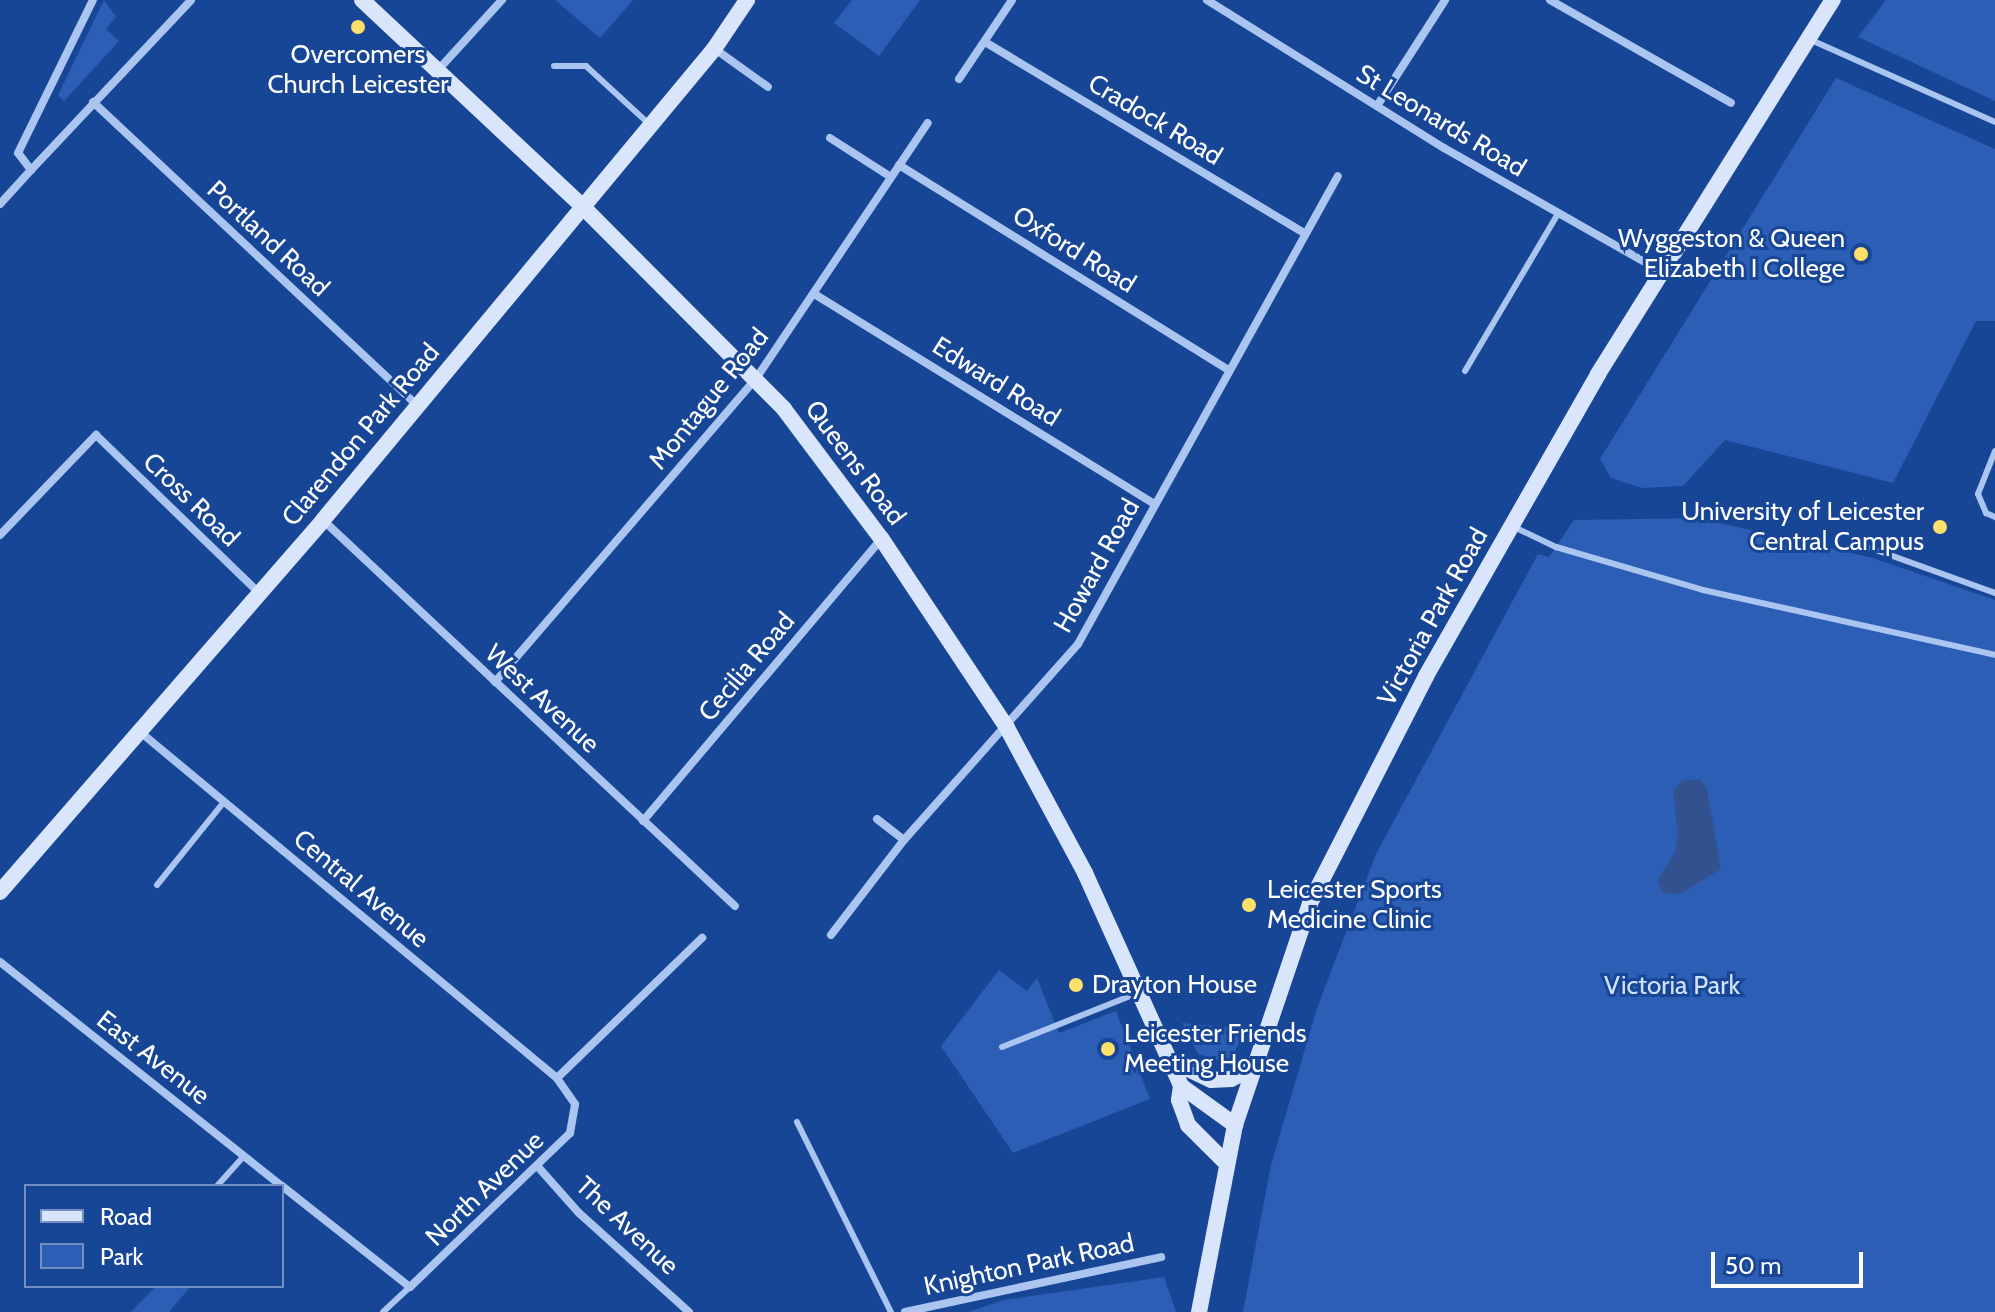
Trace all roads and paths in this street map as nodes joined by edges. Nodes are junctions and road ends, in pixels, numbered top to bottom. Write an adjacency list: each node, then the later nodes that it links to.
1 (93, 0): 26 (street)
2 (191, 0): 18 (street)
3 (362, 0): 15 (street, Queens Road)
4 (502, 0): 15 (street)
5 (747, 0): 13 (street, Clarendon Park Road)
6 (1012, 0): 12 (street)
7 (1207, 0): 20 (street, St Leonards Road)
8 (1445, 0): 20 (street)
9 (1550, 0): 19 (street)
10 (1833, 0): 11 (street, Victoria Park Road)
11 (1808, 38): 21 (lane); 33 (street, Victoria Park Road)
12 (985, 42): 16 (street); 32 (street, Cradock Road)
13 (714, 49): 17 (street); 23 (street, Clarendon Park Road)
14 (554, 66): 23 (lane)
15 (438, 70): 30 (street, Queens Road)
16 (959, 79)
17 (768, 87)
18 (93, 102): 26 (street); 38 (street, Portland Road)
19 (1731, 103)
20 (1377, 106): 31 (street, St Leonards Road)
21 (1995, 122)
22 (928, 123): 25 (street, Montague Road)
23 (651, 126): 30 (street, Clarendon Park Road)
24 (830, 138): 28 (street)
25 (899, 165): 28 (street, Montague Road); 35 (street, Oxford Road)
26 (31, 170): 29 (street)
27 (1338, 176): 32 (street, Howard Road)
28 (891, 177): 34 (street, Montague Road)
29 (0, 204)
30 (583, 207): 37 (street, Queens Road); 38 (street, Clarendon Park Road)
31 (1558, 214): 33 (street, St Leonards Road); 36 (lane)
32 (1304, 233): 35 (street, Howard Road)
33 (1659, 270): 43 (street, Victoria Park Road)
34 (816, 295): 37 (street, Montague Road); 40 (street, Edward Road)
35 (1227, 369): 40 (street, Howard Road)
36 (1465, 371)
37 (757, 377): 45 (street, Queens Road); 50 (street, Montague Road)
38 (417, 405): 42 (street, Clarendon Park Road)
39 (1995, 451): 41 (lane)
40 (1155, 504): 51 (street, Howard Road)
41 (1995, 517)
42 (323, 520): 47 (street, Clarendon Park Road); 50 (street, West Avenue)
43 (1511, 526): 49 (lane); 66 (street, Victoria Park Road)
44 (0, 535): 47 (street, Cross Road)
45 (881, 538): 51 (street, Queens Road); 55 (street, Cecilia Road)
46 (1865, 546): 48 (lane)
47 (259, 593): 52 (street, Clarendon Park Road)
48 (1995, 593)
49 (1995, 655)
50 (495, 682): 55 (street, West Avenue)
51 (1007, 728): 56 (street, Howard Road); 63 (street, Queens Road)
52 (139, 730): 53 (street, Central Avenue); 58 (street, Clarendon Park Road)
53 (224, 802): 57 (lane); 67 (street, Central Avenue)
54 (877, 819): 56 (street)
55 (643, 821): 59 (street, West Avenue)
56 (904, 840): 60 (street, Howard Road)
57 (157, 885)
58 (0, 892)
59 (735, 906)
60 (831, 935)
61 (702, 938): 67 (street)
62 (0, 962): 71 (street, East Avenue)
63 (1141, 992): 64 (lane); 65 (street, Queens Road)
64 (1002, 1047)
65 (1170, 1060): 66 (street); 68 (street, Queens Road)
66 (1255, 1067): 70 (street, Victoria Park Road)
67 (557, 1078): 73 (street, North Avenue)
68 (1181, 1086): 70 (street); 72 (street, Queens Road)
69 (797, 1122): 81 (lane)
70 (1235, 1125): 72 (street, Victoria Park Road)
71 (244, 1156): 74 (lane); 75 (street, East Avenue)
72 (1226, 1163): 83 (street, Victoria Park Road)
73 (539, 1168): 78 (street, North Avenue); 80 (street, The Avenue)
74 (219, 1184)
75 (279, 1184)
76 (284, 1188): 78 (street, East Avenue)
77 (1161, 1257): 82 (street, Knighton Park Road)
78 (410, 1287): 79 (lane)
79 (383, 1312)
80 (689, 1312)
81 (891, 1312)
82 (905, 1312)
83 (1199, 1312)

